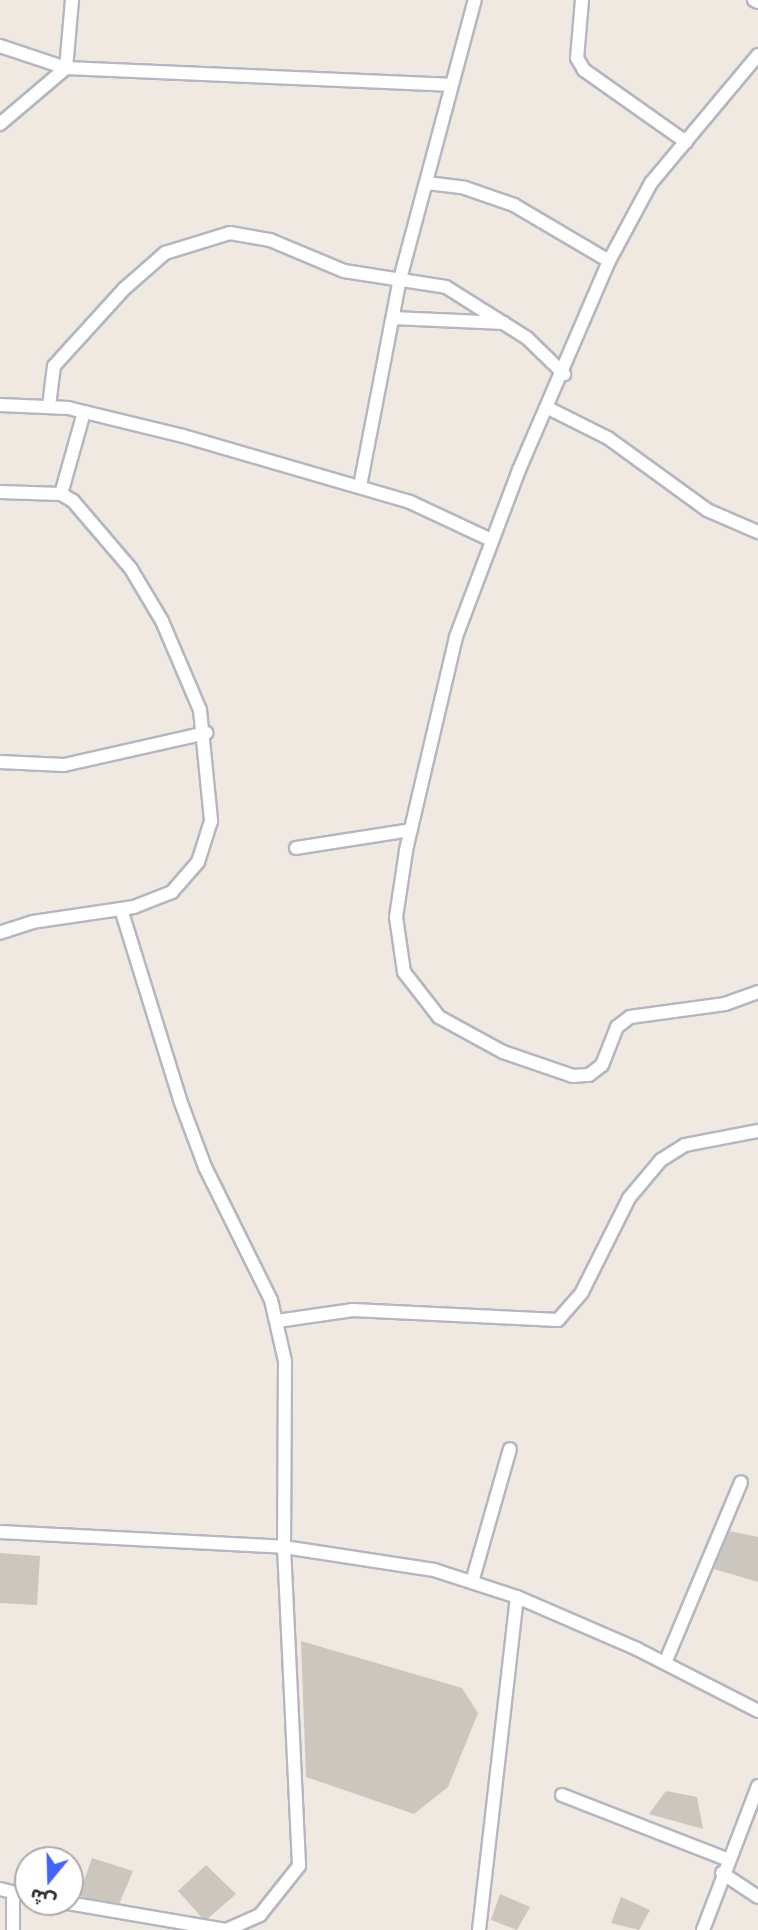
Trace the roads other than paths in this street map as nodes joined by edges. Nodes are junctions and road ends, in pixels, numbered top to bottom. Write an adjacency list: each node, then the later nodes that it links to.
1 (72, 0): 6 (street)
2 (475, 0): 7 (street)
3 (582, 0): 9 (street)
4 (0, 46): 6 (street)
5 (758, 55): 9 (street)
6 (66, 68): 7 (street); 8 (street)
7 (449, 85): 10 (street)
8 (0, 124)
9 (685, 142): 11 (street)
10 (427, 183): 11 (street); 12 (street)
11 (609, 261): 15 (street)
12 (400, 279): 13 (street); 14 (street); 17 (street)
13 (393, 318): 14 (street); 20 (street)
14 (504, 323): 15 (street)
15 (564, 374): 18 (street)
16 (0, 405): 17 (street)
17 (48, 406): 19 (street)
18 (548, 408): 23 (street); 24 (street)
19 (84, 412): 20 (street); 22 (street)
20 (360, 486): 24 (street)
21 (0, 492): 22 (street)
22 (61, 494): 25 (street)
23 (758, 532)
24 (491, 540): 27 (street)
25 (206, 733): 26 (street); 29 (street)
26 (0, 762)
27 (411, 830): 28 (street); 31 (street)
28 (296, 848)
29 (121, 909): 30 (street); 33 (street)
30 (0, 933)
31 (758, 992)
32 (758, 1131): 33 (street)
33 (277, 1321): 37 (street)
34 (510, 1449): 38 (street)
35 (741, 1482): 40 (street)
36 (0, 1532): 37 (street)
37 (284, 1547): 38 (street); 51 (street)
38 (472, 1582): 39 (street)
39 (517, 1597): 40 (street); 52 (street)
40 (665, 1662): 41 (street)
41 (758, 1711)
42 (758, 1786): 44 (street)
43 (562, 1795): 44 (street)
44 (726, 1860): 45 (street)
45 (722, 1873): 48 (street); 53 (street)
46 (0, 1889): 47 (street)
47 (13, 1893): 50 (street)
48 (758, 1897)
49 (84, 1906): 51 (street)
50 (13, 1930)
51 (226, 1930)
52 (479, 1930)
53 (703, 1930)

